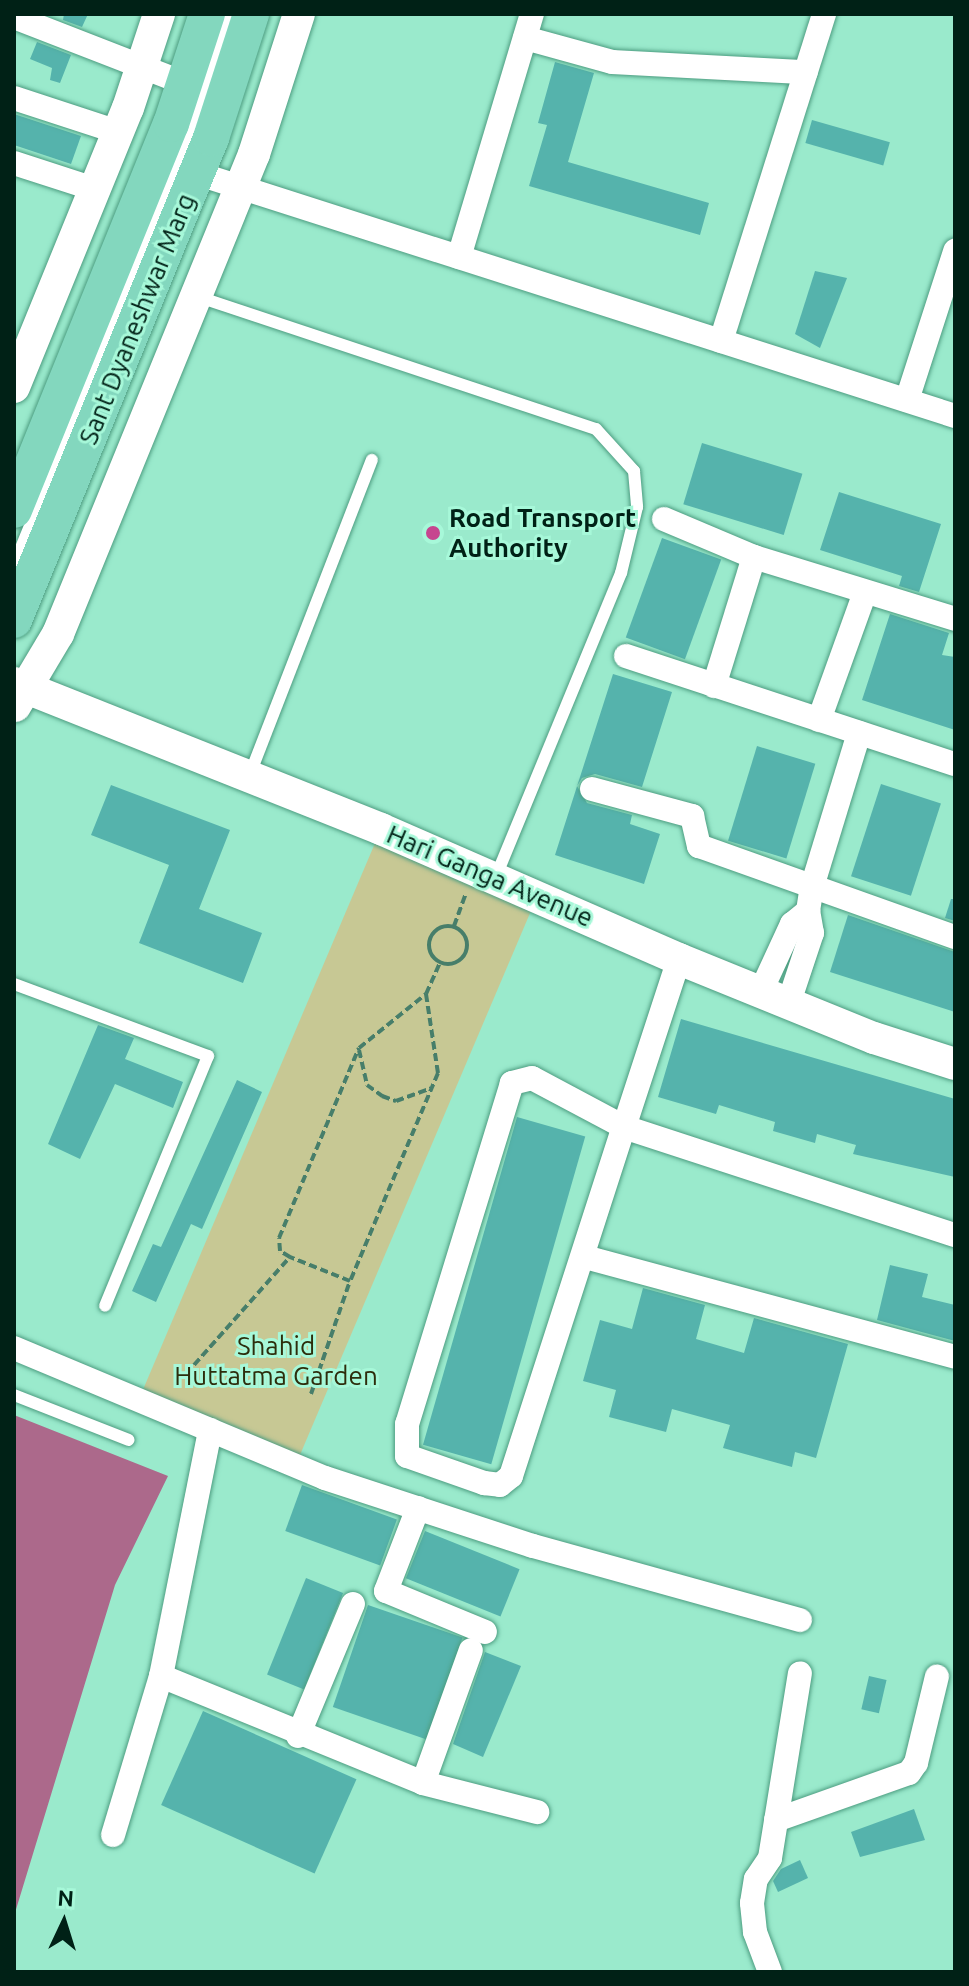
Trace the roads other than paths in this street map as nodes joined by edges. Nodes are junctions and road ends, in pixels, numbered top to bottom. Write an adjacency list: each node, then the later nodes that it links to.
1 (159, 14): 10 (street)
2 (207, 14): 12 (main road, Sant Dyaneshwar Marg)
3 (229, 14): 30 (lane)
4 (251, 14): 16 (main road, Sant Dyaneshwar Marg)
5 (299, 14): 17 (street)
6 (532, 14): 9 (street)
7 (824, 14): 11 (street)
8 (18, 17): 10 (street)
9 (525, 38): 11 (street); 20 (street)
10 (142, 67): 12 (street); 14 (street)
11 (806, 72): 22 (street)
12 (184, 83): 27 (main road, Sant Dyaneshwar Marg)
13 (14, 98): 14 (street)
14 (118, 132): 18 (street)
15 (14, 163): 18 (street)
16 (196, 173): 17 (street); 33 (main road, Sant Dyaneshwar Marg)
17 (240, 187): 20 (street); 21 (street)
18 (94, 189): 23 (street)
19 (955, 251): 24 (street)
20 (459, 257): 22 (street)
21 (196, 296): 36 (street); 42 (lane)
22 (721, 341): 24 (street)
23 (14, 387)
24 (907, 400): 25 (street)
25 (955, 416)
26 (372, 460): 40 (lane)
27 (14, 510)
28 (664, 519): 29 (street)
29 (754, 557): 31 (street); 35 (street)
30 (14, 565)
31 (865, 592): 32 (street); 37 (street)
32 (955, 619)
33 (14, 620)
34 (626, 656): 35 (street)
35 (714, 686): 37 (street)
36 (17, 693): 40 (street, Hari Ganga Avenue)
37 (819, 720): 38 (street)
38 (859, 733): 39 (street); 43 (street)
39 (955, 764)
40 (249, 777): 42 (street, Hari Ganga Avenue)
41 (592, 789): 43 (street)
42 (496, 877): 45 (street, Hari Ganga Avenue)
43 (810, 899): 44 (street); 47 (street)
44 (955, 937)
45 (679, 959): 47 (street, Hari Ganga Avenue); 49 (street)
46 (14, 984): 52 (lane)
47 (775, 997): 48 (street, Hari Ganga Avenue)
48 (955, 1064)
49 (624, 1127): 50 (street); 51 (street); 51 (street)
50 (955, 1235)
51 (585, 1257): 54 (street)
52 (105, 1306)
53 (14, 1348): 56 (street)
54 (955, 1357)
55 (14, 1395): 57 (lane)
56 (210, 1430): 58 (street); 62 (street)
57 (129, 1440)
58 (418, 1508): 60 (street); 65 (street)
59 (353, 1604): 64 (street)
60 (800, 1620)
61 (800, 1673): 67 (street)
62 (161, 1676): 64 (street); 68 (street)
63 (937, 1676): 67 (street)
64 (298, 1736): 65 (street)
65 (423, 1783): 66 (street)
66 (537, 1812)
67 (776, 1820): 69 (street)
68 (113, 1835)
69 (770, 1972)

